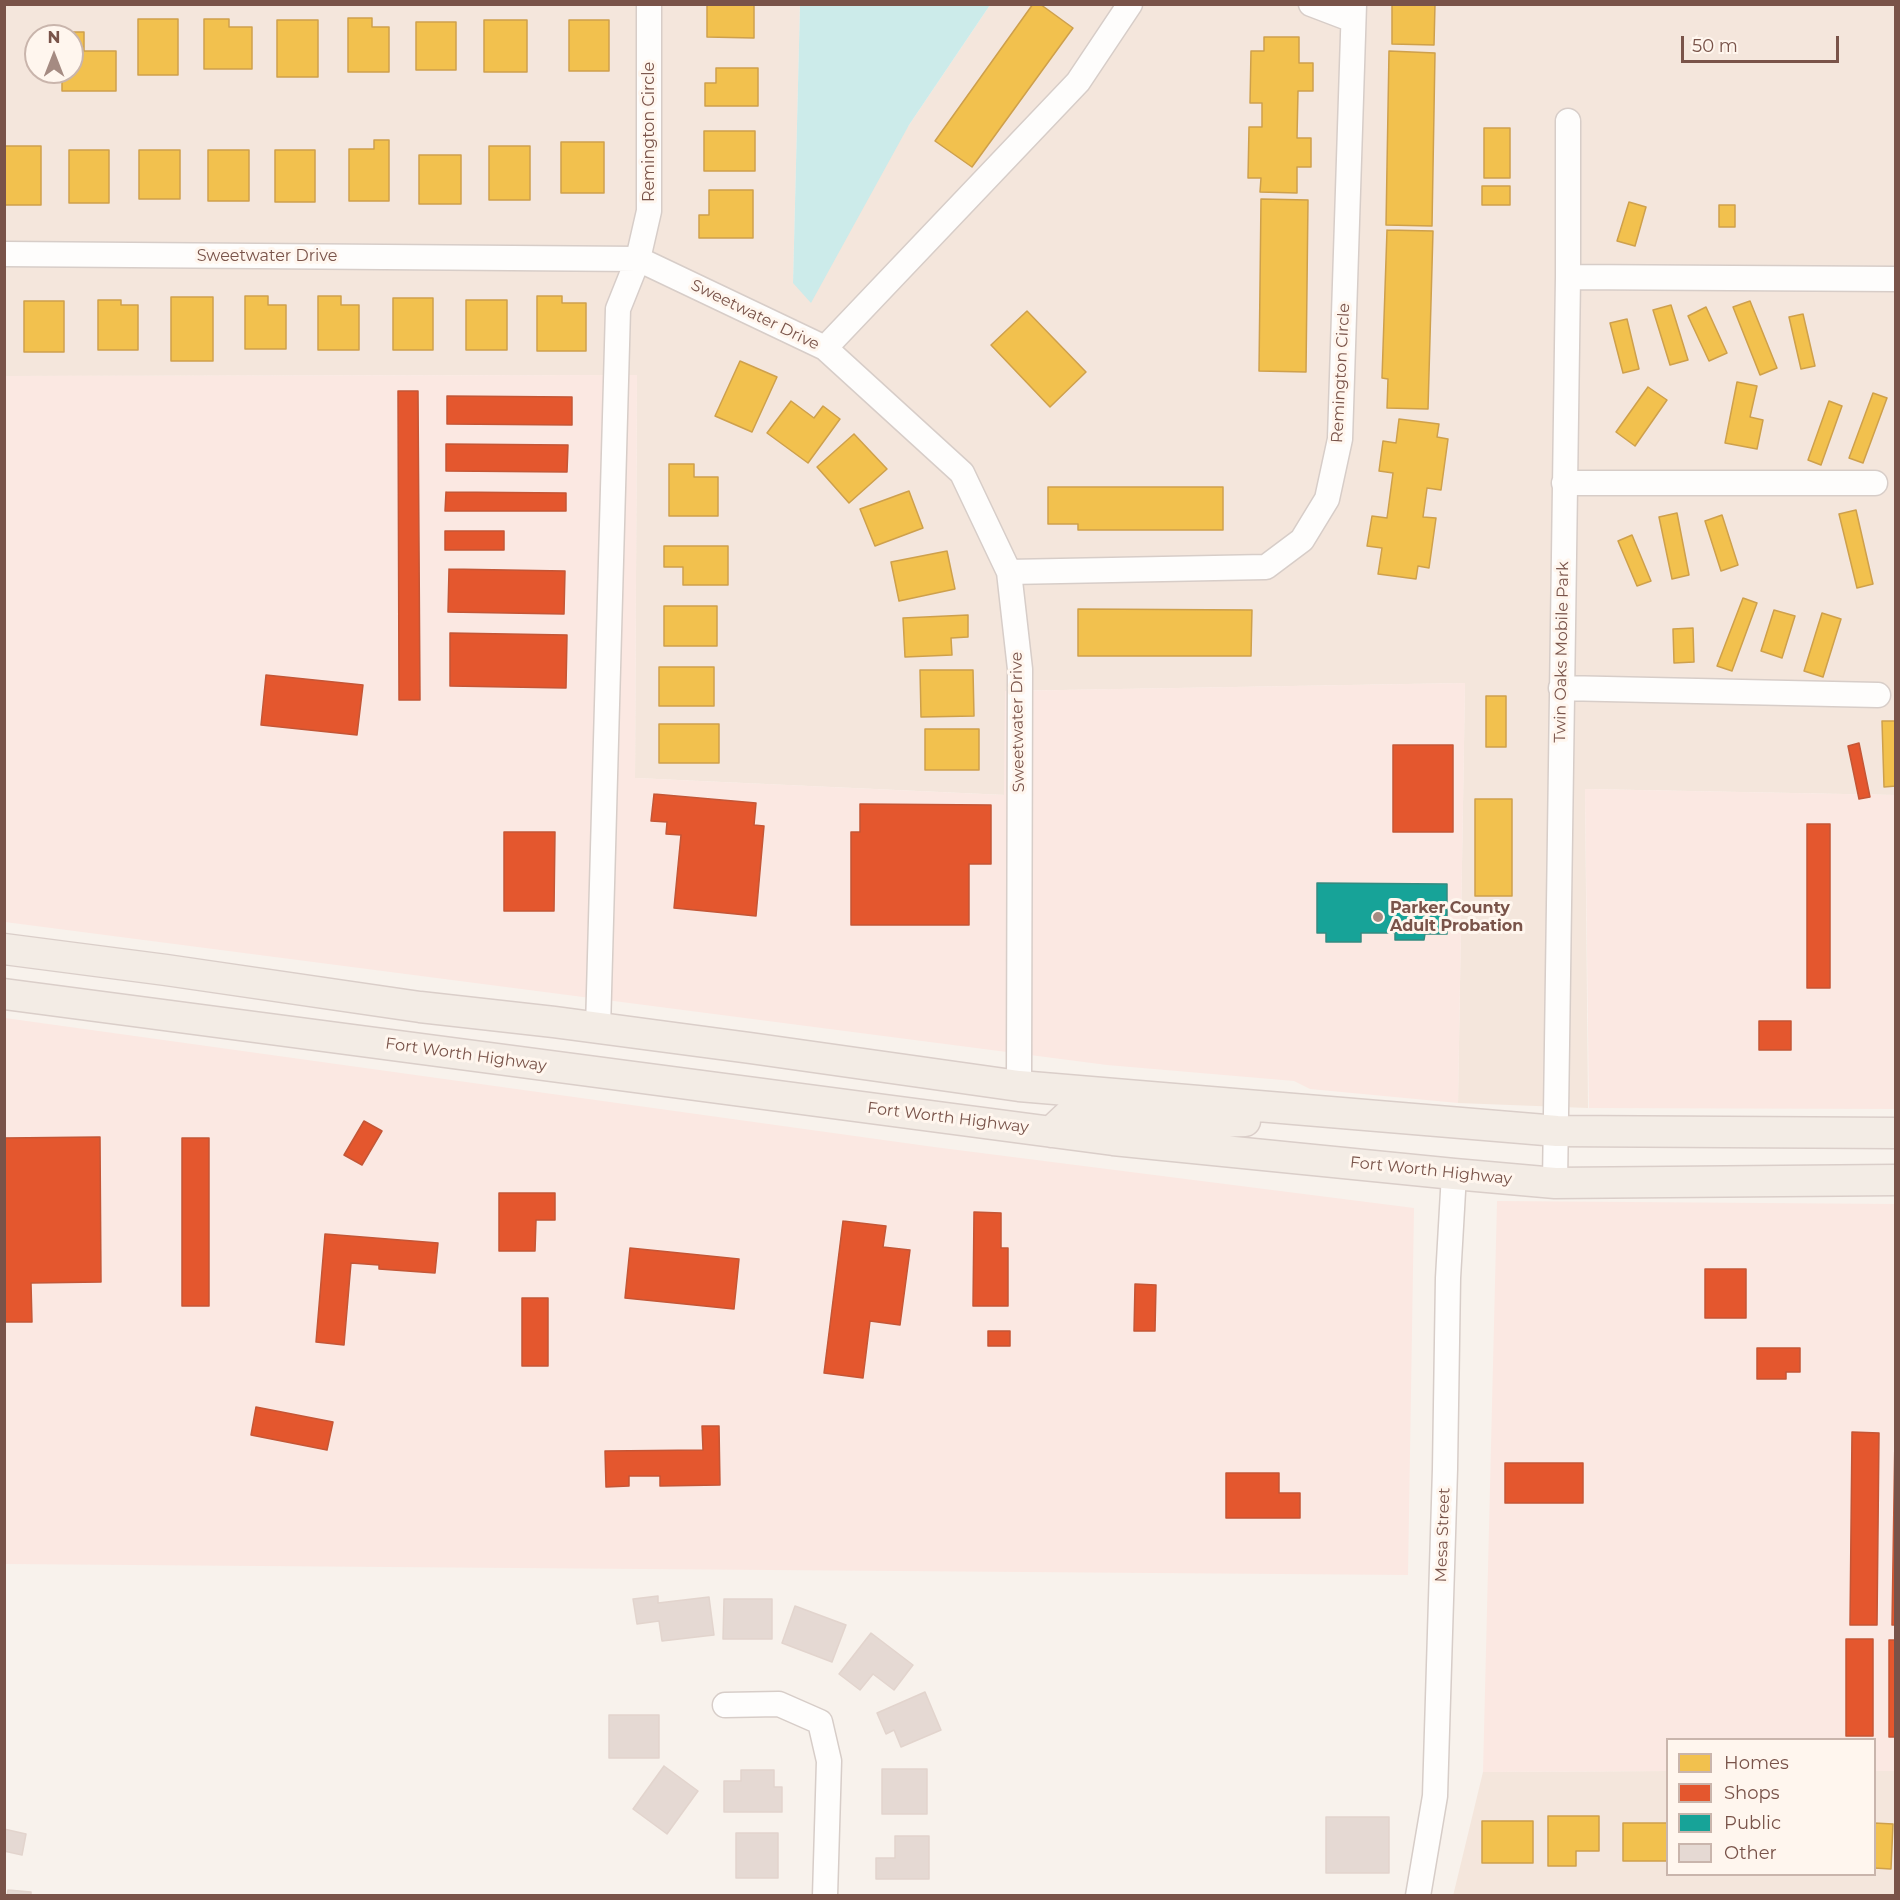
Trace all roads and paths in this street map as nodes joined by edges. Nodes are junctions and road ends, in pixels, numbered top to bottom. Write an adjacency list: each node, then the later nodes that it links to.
1 (649, 4): 7 (street, Remington Circle)
2 (1130, 4): 10 (street)
3 (1311, 4): 4 (street)
4 (1353, 12): 13 (street, Remington Circle)
5 (1568, 121): 8 (street, Twin Oaks Mobile Park)
6 (4, 254): 7 (street, Sweetwater Drive)
7 (638, 259): 10 (street, Sweetwater Drive); 21 (street)
8 (1568, 277): 9 (street); 11 (street, Twin Oaks Mobile Park)
9 (1896, 279)
10 (825, 348): 13 (street, Sweetwater Drive)
11 (1564, 483): 12 (street); 14 (street, Twin Oaks Mobile Park)
12 (1875, 483)
13 (1009, 572): 23 (street, Sweetwater Drive)
14 (1561, 688): 15 (street); 26 (street, Twin Oaks Mobile Park)
15 (1878, 694)
16 (4, 949): 17 (main road)
17 (166, 970): 19 (main road); 20 (main road)
18 (4, 994): 20 (main road, Fort Worth Highway)
19 (420, 1007): 21 (main road); 22 (main road)
20 (160, 1014): 22 (main road, Fort Worth Highway)
21 (598, 1028): 23 (main road)
22 (416, 1048): 24 (main road, Fort Worth Highway)
23 (1018, 1086): 24 (main road); 25 (main road)
24 (806, 1100): 27 (main road, Fort Worth Highway)
25 (1284, 1108): 26 (main road); 27 (main road)
26 (1557, 1131): 28 (main road); 31 (street, Twin Oaks Mobile Park)
27 (1051, 1132): 29 (main road, Fort Worth Highway)
28 (1896, 1133)
29 (1454, 1174): 31 (main road, Fort Worth Highway); 34 (street, Mesa Street)
30 (1896, 1180): 31 (main road, Fort Worth Highway)
31 (1555, 1183)
32 (725, 1705): 33 (street)
33 (825, 1896)
34 (1418, 1896)

